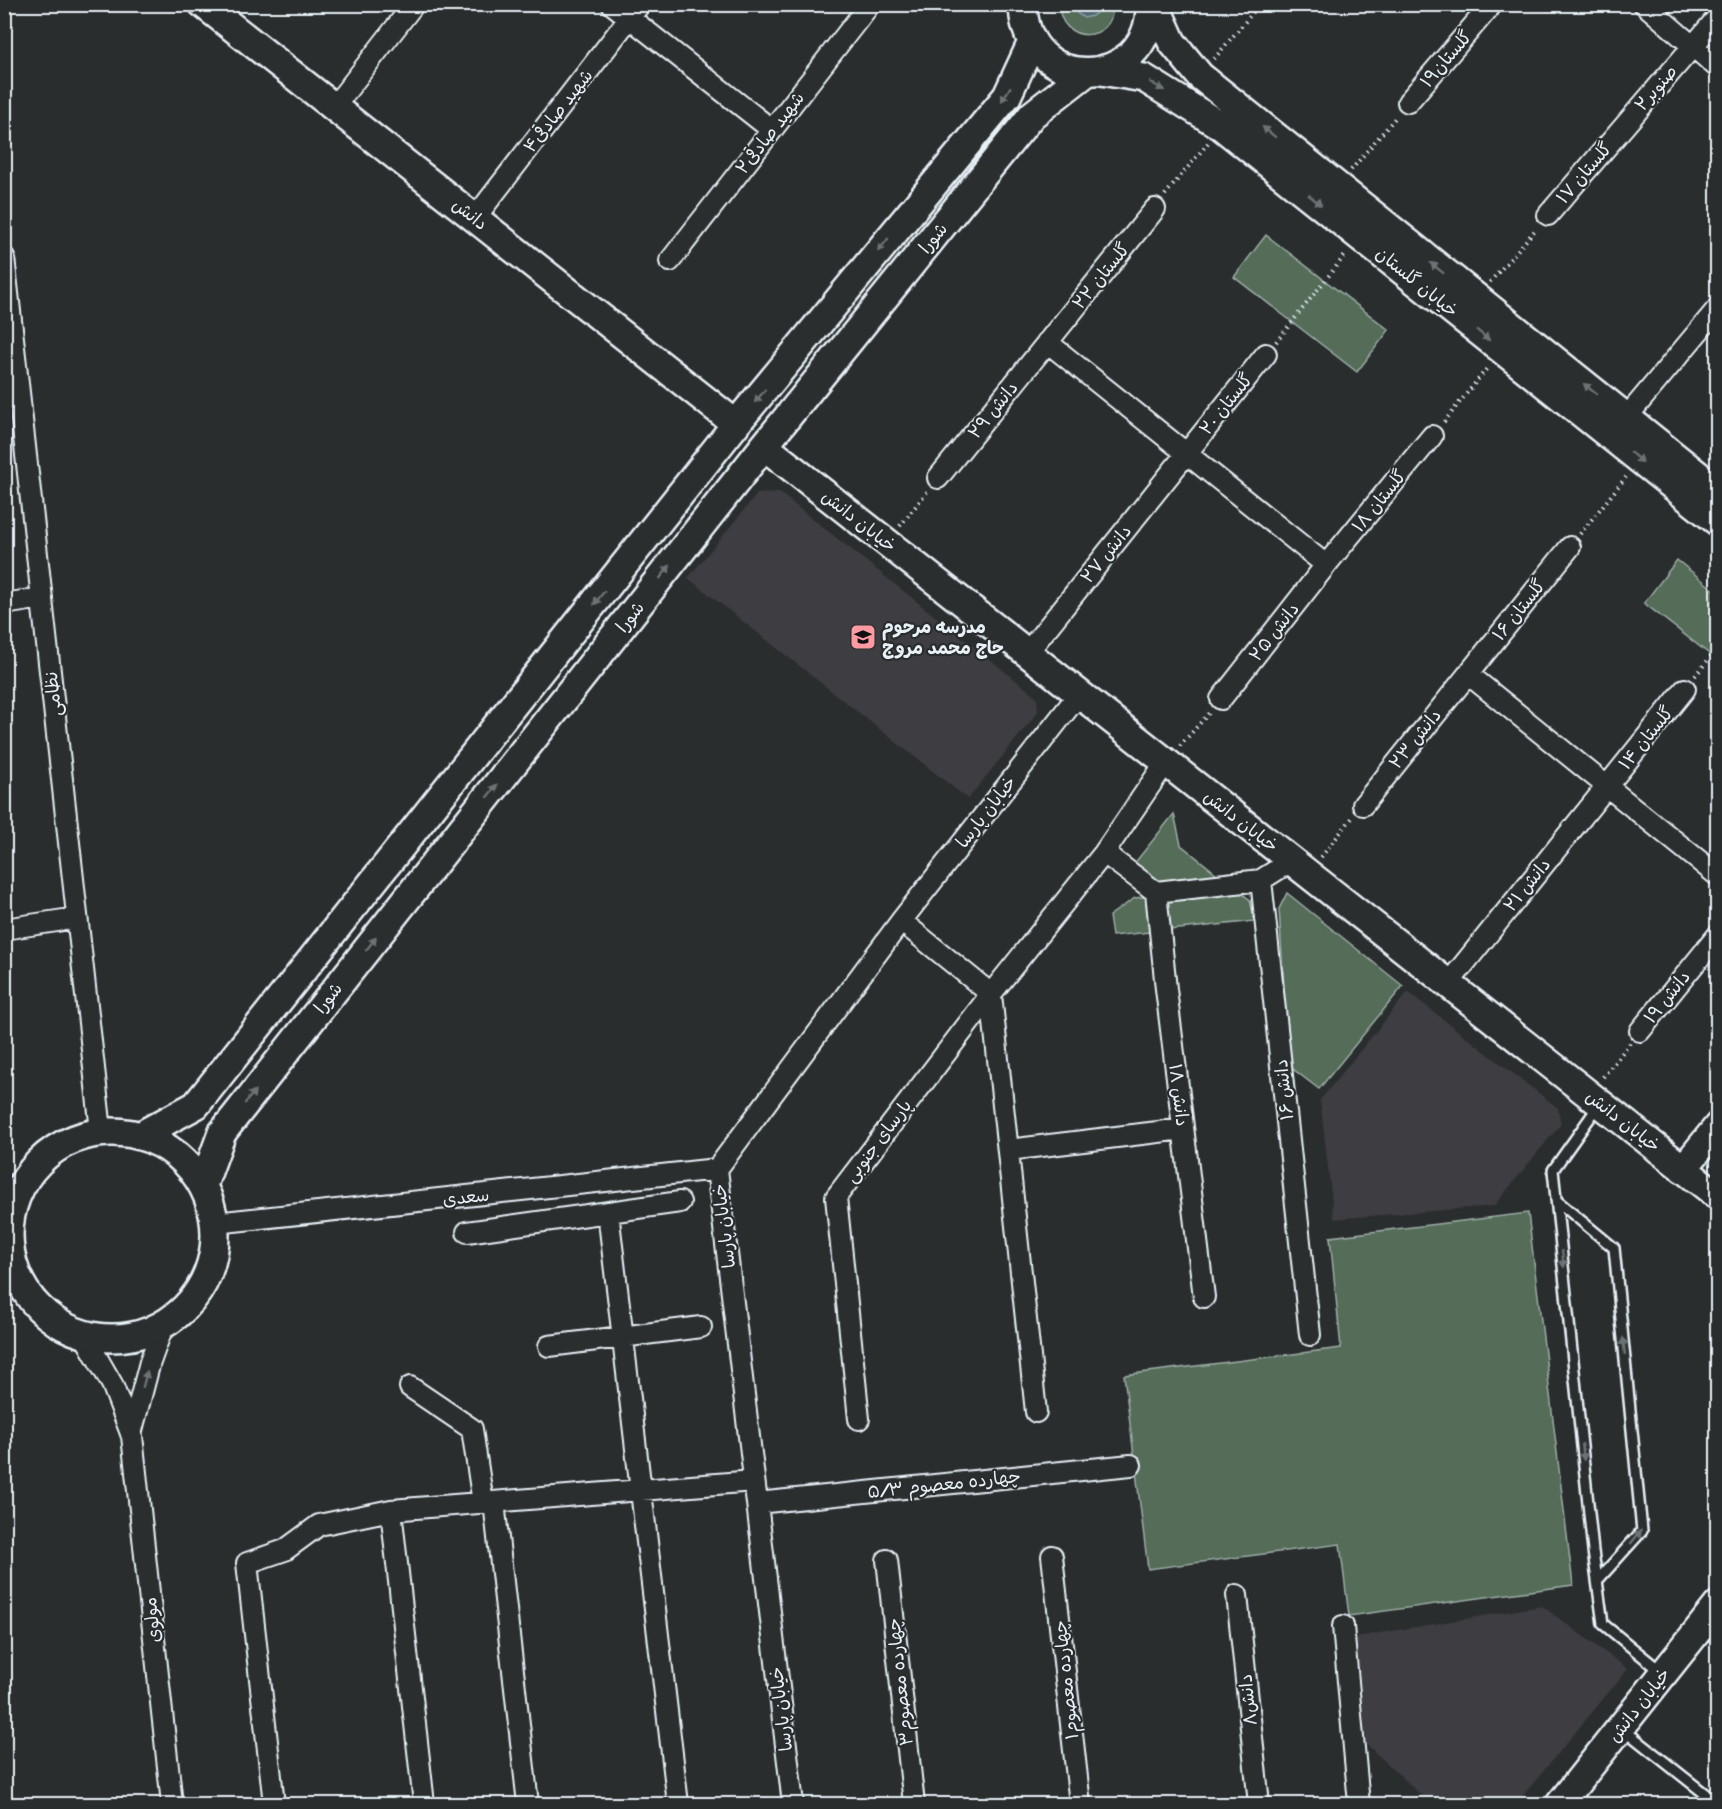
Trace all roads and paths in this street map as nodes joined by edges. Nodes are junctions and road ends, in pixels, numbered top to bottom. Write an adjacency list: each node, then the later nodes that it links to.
1 (203, 4): 19 (street, دانش)
2 (414, 4): 19 (street)
3 (612, 4): 11 (street)
4 (870, 4): 21 (street, شهید صادقی۲)
5 (1023, 4): 13 (street)
6 (1150, 4): 16 (street, شورا)
7 (1155, 4): 17 (street, خیابان گلستان)
8 (1260, 4): 17 (path)
9 (1644, 4): 14 (street)
10 (1488, 10): 18 (street, گلستان۱۹)
11 (635, 11): 21 (street); 26 (street, شهید صادقی۴)
12 (1718, 17): 14 (street, صنوبر۲)
13 (1032, 42): 16 (street, خیابان گلستان); 37 (street, شورا, one-way to 37)
14 (1692, 46): 15 (street); 22 (street, صنوبر۲)
15 (1718, 68)
16 (1094, 72): 20 (street, خیابان گلستان, one-way to 20); 39 (street, شورا)
17 (1200, 76): 23 (street, خیابان گلستان, one-way to 17)
18 (1408, 102): 23 (path)
19 (334, 107): 26 (street, دانش)
20 (1221, 126): 24 (path); 27 (street, خیابان گلستان, one-way to 27)
21 (772, 130): 29 (street, شهید صادقی۲)
22 (1620, 131): 25 (street, گلستان ۱۷)
23 (1336, 187): 30 (street, خیابان گلستان, one-way to 23)
24 (1155, 209): 32 (street, گلستان ۲۲)
25 (1548, 215): 30 (path)
26 (475, 218): 37 (street, دانش)
27 (1360, 237): 33 (street, خیابان گلستان, one-way to 33); 35 (path)
28 (4, 257): 34 (street, نظامی)
29 (670, 261)
30 (1476, 299): 36 (street, خیابان گلستان, one-way to 30)
31 (1718, 308): 36 (street)
32 (1047, 342): 40 (street); 42 (street, دانش ۲۹)
33 (1502, 350): 38 (path); 41 (street, خیابان گلستان, one-way to 41)
34 (10, 353): 48 (street, نظامی)
35 (1266, 354): 40 (street, گلستان ۲۰)
36 (1626, 418): 43 (street, خیابان گلستان)
37 (736, 424): 72 (street, شورا, one-way to 72)
38 (1432, 436): 47 (street, گلستان ۱۸)
39 (764, 446): 45 (street, خیابان دانش); 76 (street, شورا, one-way to 39)
40 (1186, 454): 47 (street); 51 (street, دانش ۲۷)
41 (1640, 460): 44 (street, خیابان گلستان); 46 (path)
42 (938, 478): 45 (path)
43 (1718, 491)
44 (1718, 522)
45 (887, 543): 51 (street, خیابان دانش)
46 (1570, 547): 52 (street, گلستان ۱۶)
47 (1326, 565): 55 (street, دانش ۲۵)
48 (42, 598): 49 (street); 64 (street, نظامی)
49 (4, 604)
50 (1718, 648): 53 (path)
51 (1027, 653): 54 (street, خیابان دانش)
52 (1468, 674): 57 (street); 58 (street, دانش ۲۳)
53 (1685, 689): 57 (street, گلستان ۱۴)
54 (1079, 694): 56 (street, خیابان دانش); 65 (street, خیابان پارسا)
55 (1221, 699): 56 (path)
56 (1166, 762): 59 (street, پارسای جنوبی); 60 (street, خیابان دانش)
57 (1606, 787): 61 (street); 68 (street, دانش ۲۱)
58 (1363, 805): 60 (path)
59 (1104, 853): 63 (street); 69 (street, پارسای جنوبی)
60 (1300, 867): 62 (street); 68 (street, خیابان دانش)
61 (1718, 876)
62 (1261, 880): 63 (street); 94 (street, دانش ۱۶)
63 (1156, 892): 74 (street, دانش ۱۸)
64 (77, 918): 66 (street); 75 (street, نظامی)
65 (901, 921): 69 (street); 79 (street, خیابان پارسا)
66 (4, 928)
67 (1718, 935): 70 (street, دانش ۱۹)
68 (1448, 984): 71 (street, خیابان دانش)
69 (991, 994): 78 (street); 99 (street, پارسای جنوبی)
70 (1640, 1031): 71 (path)
71 (1594, 1099): 80 (street, خیابان دانش); 83 (lane)
72 (194, 1107): 76 (street); 77 (street, شورا)
73 (1718, 1126): 80 (street)
74 (1183, 1129): 78 (street); 90 (street, دانش ۱۸)
75 (101, 1131): 77 (street); 85 (street)
76 (222, 1133): 81 (street, شورا)
77 (141, 1135): 81 (street)
78 (1008, 1150): 98 (street)
79 (717, 1169): 87 (street, سعدی); 102 (street, خیابان پارسا)
80 (1683, 1169): 82 (street, خیابان دانش)
81 (203, 1185): 87 (street)
82 (1718, 1196)
83 (1556, 1200): 109 (lane, one-way to 109); 109 (lane, one-way to 83)
84 (680, 1202): 86 (street)
85 (9, 1209): 89 (street)
86 (608, 1212): 88 (street); 95 (street)
87 (215, 1223): 91 (street)
88 (467, 1232)
89 (13, 1282): 93 (street)
90 (1204, 1297)
91 (163, 1326): 93 (street); 100 (street, one-way to 91)
92 (701, 1327): 95 (street)
93 (84, 1335): 100 (street)
94 (1310, 1335)
95 (622, 1336): 96 (street); 103 (street)
96 (549, 1346)
97 (410, 1387): 104 (street)
98 (1036, 1412)
99 (859, 1419)
100 (131, 1435): 115 (street, مولوی)
101 (1131, 1465): 105 (street, چهارده معصوم ۵/۳)
102 (754, 1481): 103 (street); 105 (street, خیابان پارسا)
103 (642, 1490): 104 (street); 119 (street)
104 (489, 1502): 106 (street); 118 (street)
105 (757, 1503): 120 (street, خیابان پارسا)
106 (391, 1510): 116 (street); 117 (street)
107 (1052, 1556): 122 (street, چهارده معصوم۱)
108 (886, 1560): 121 (street, چهارده معصوم۳)
109 (1597, 1581): 113 (lane)
110 (1237, 1595): 123 (street, دانش۸)
111 (1718, 1605): 113 (street, خیابان دانش)
112 (1343, 1626): 124 (street)
113 (1664, 1673): 114 (street, خیابان دانش)
114 (1621, 1727): 125 (street, خیابان دانش); 126 (lane)
115 (172, 1804)
116 (274, 1804)
117 (424, 1804)
118 (528, 1804)
119 (678, 1804)
120 (793, 1804)
121 (914, 1804)
122 (1080, 1804)
123 (1259, 1804)
124 (1359, 1804)
125 (1560, 1804)
126 (1718, 1804)

